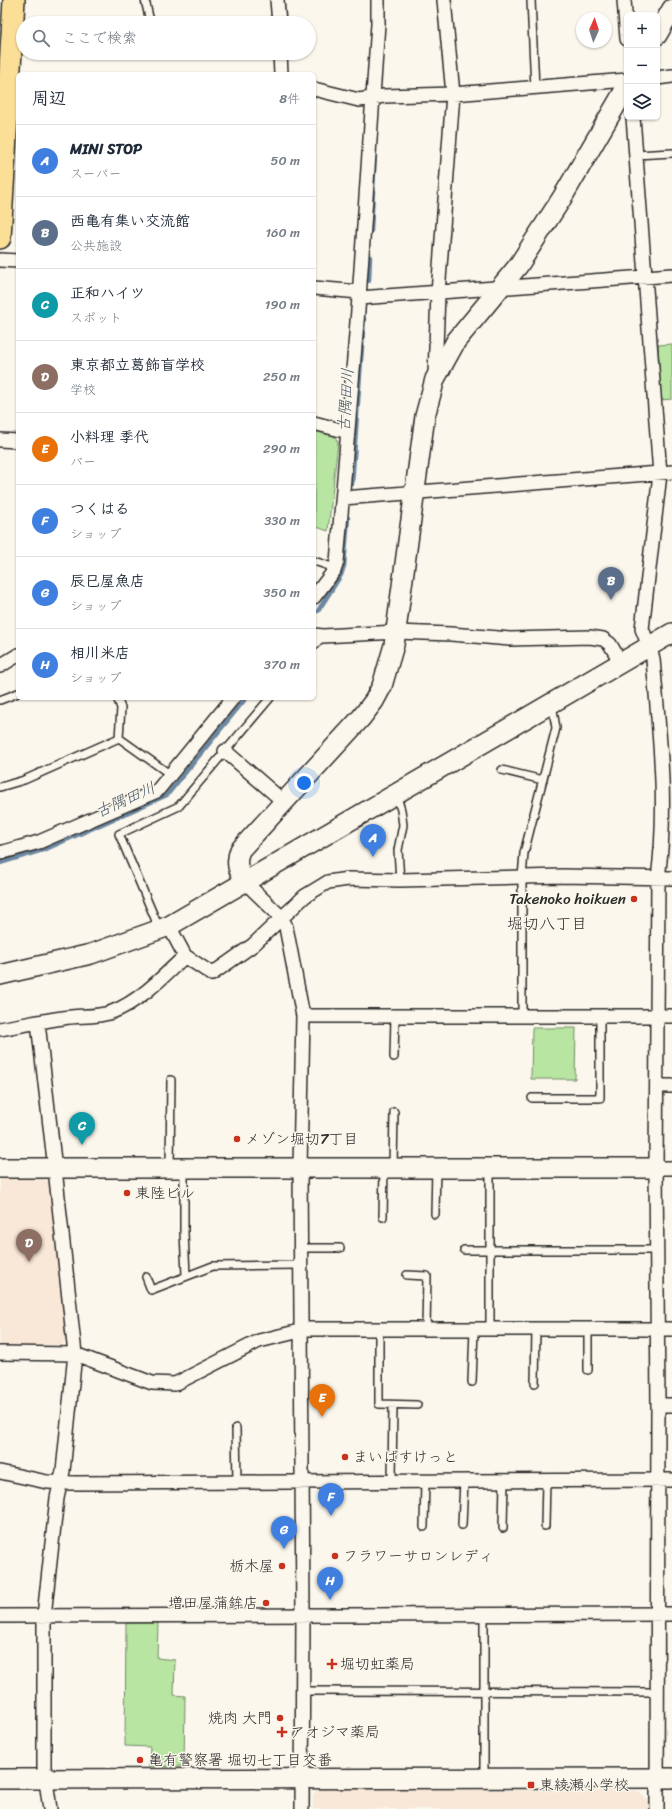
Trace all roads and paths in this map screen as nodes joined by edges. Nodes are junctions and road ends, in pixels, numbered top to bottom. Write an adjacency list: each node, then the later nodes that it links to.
1 (14, 0): 23 (main road)
2 (145, 0): 10 (lane)
3 (277, 0): 11 (street)
4 (378, 0): 22 (street)
5 (444, 0): 21 (street)
6 (531, 0): 18 (lane)
7 (624, 0): 9 (street)
8 (672, 9): 12 (street)
9 (625, 12)
10 (149, 16)
11 (278, 16)
12 (660, 30)
13 (280, 60): 14 (street)
14 (281, 72)
15 (672, 76): 16 (street)
16 (660, 78)
17 (624, 80): 18 (street)
18 (535, 88): 21 (street)
19 (316, 89): 22 (street)
20 (624, 91): 33 (street)
21 (452, 94): 22 (street); 35 (street)
22 (372, 98): 36 (street)
23 (13, 99): 27 (main road)
24 (633, 120): 26 (street)
25 (672, 153): 26 (lane)
26 (636, 155): 32 (street)
27 (1, 186): 28 (main road)
28 (0, 238)
29 (0, 260): 30 (street)
30 (16, 261)
31 (672, 275): 32 (street)
32 (644, 278): 33 (street); 42 (street)
33 (499, 287): 35 (street); 37 (street)
34 (316, 288): 36 (street)
35 (438, 293): 36 (street); 37 (street)
36 (359, 295): 39 (street)
37 (435, 379): 43 (street)
38 (316, 424): 39 (street)
39 (348, 432): 44 (street)
40 (0, 440): 41 (street)
41 (16, 441)
42 (666, 473): 43 (street); 51 (street)
43 (413, 493): 44 (street); 48 (street)
44 (343, 498): 46 (street)
45 (316, 562): 46 (lane)
46 (335, 568): 47 (street)
47 (316, 594)
48 (396, 632): 50 (street); 53 (street); 68 (street)
49 (672, 633): 51 (street)
50 (317, 639)
51 (649, 646): 53 (street); 71 (street)
52 (16, 656): 54 (street)
53 (621, 663): 60 (street)
54 (0, 666)
55 (16, 694): 56 (lane)
56 (0, 700)
57 (118, 700): 61 (lane)
58 (231, 700): 64 (street)
59 (268, 700): 62 (lane)
60 (552, 704): 65 (lane); 67 (street)
61 (119, 738): 64 (lane); 66 (lane)
62 (225, 751): 68 (street); 76 (lane)
63 (502, 770): 65 (lane)
64 (171, 775): 69 (street)
65 (543, 780): 70 (lane)
66 (0, 787)
67 (396, 794): 73 (lane); 74 (street)
68 (284, 802): 74 (street)
69 (0, 853)
70 (522, 877): 71 (street); 73 (street); 79 (lane)
71 (658, 878): 72 (street); 83 (street)
72 (672, 878)
73 (400, 880): 75 (street)
74 (245, 882): 75 (street); 76 (street)
75 (282, 918): 77 (street); 81 (street)
76 (164, 928): 77 (street); 78 (street)
77 (184, 956): 85 (street)
78 (0, 975)
79 (522, 1015): 80 (street); 82 (street)
80 (600, 1015): 83 (street); 91 (lane)
81 (303, 1016): 82 (street); 98 (street)
82 (395, 1016): 87 (lane)
83 (657, 1016): 84 (street); 89 (street)
84 (672, 1016)
85 (38, 1023): 86 (street); 97 (street)
86 (0, 1029)
87 (394, 1056)
88 (171, 1080): 100 (lane)
89 (657, 1086): 90 (street); 99 (street)
90 (672, 1086)
91 (532, 1098)
92 (394, 1112): 93 (lane)
93 (388, 1167): 94 (street); 98 (street); 102 (lane)
94 (436, 1167): 95 (street); 101 (lane)
95 (490, 1167): 99 (street); 105 (lane)
96 (0, 1168): 97 (street)
97 (55, 1168): 100 (street); 122 (street)
98 (300, 1168): 100 (street); 103 (street)
99 (664, 1168): 107 (street)
100 (177, 1169): 109 (lane)
101 (435, 1214)
102 (383, 1217)
103 (300, 1248): 104 (lane); 108 (street)
104 (340, 1248)
105 (491, 1249): 106 (lane); 107 (lane); 114 (lane)
106 (464, 1250)
107 (657, 1250): 117 (street)
108 (301, 1265): 109 (lane); 119 (street)
109 (186, 1275): 111 (lane)
110 (407, 1275): 113 (lane)
111 (146, 1277)
112 (379, 1329): 113 (street); 119 (street); 126 (lane)
113 (426, 1329): 120 (street)
114 (490, 1329): 115 (street); 120 (street)
115 (536, 1329): 116 (street); 125 (lane)
116 (588, 1329): 117 (street); 123 (lane)
117 (657, 1329): 118 (street); 129 (street)
118 (672, 1329)
119 (301, 1330): 122 (street); 141 (street)
120 (474, 1330): 124 (lane)
121 (0, 1353): 122 (street)
122 (75, 1354): 140 (street)
123 (588, 1370)
124 (472, 1382)
125 (536, 1383)
126 (393, 1405): 127 (lane); 132 (lane)
127 (417, 1405)
128 (672, 1405): 129 (street)
129 (658, 1406): 137 (street)
130 (236, 1428): 139 (lane)
131 (0, 1472): 140 (street)
132 (392, 1480): 133 (street); 141 (street)
133 (425, 1480): 134 (street); 144 (lane)
134 (464, 1480): 135 (street); 142 (lane)
135 (504, 1480): 136 (street); 145 (lane)
136 (546, 1480): 137 (street); 143 (lane)
137 (657, 1480): 138 (street); 147 (street)
138 (672, 1480)
139 (238, 1482): 140 (street); 141 (street)
140 (60, 1483): 151 (street)
141 (302, 1483): 149 (street)
142 (462, 1525)
143 (545, 1526)
144 (424, 1527)
145 (503, 1528)
146 (484, 1614): 147 (street); 149 (street); 153 (lane)
147 (657, 1614): 148 (street); 154 (street)
148 (672, 1614)
149 (303, 1615): 151 (street); 152 (street)
150 (0, 1616): 151 (street)
151 (44, 1616): 155 (street)
152 (303, 1691): 153 (lane); 156 (street)
153 (484, 1692): 154 (lane); 157 (lane)
154 (657, 1692): 158 (street)
155 (46, 1778): 156 (street); 159 (street); 160 (street)
156 (302, 1778): 157 (street); 161 (street)
157 (484, 1778): 158 (street)
158 (664, 1778): 162 (street)
159 (0, 1779)
160 (50, 1809)
161 (302, 1809)
162 (657, 1809)

